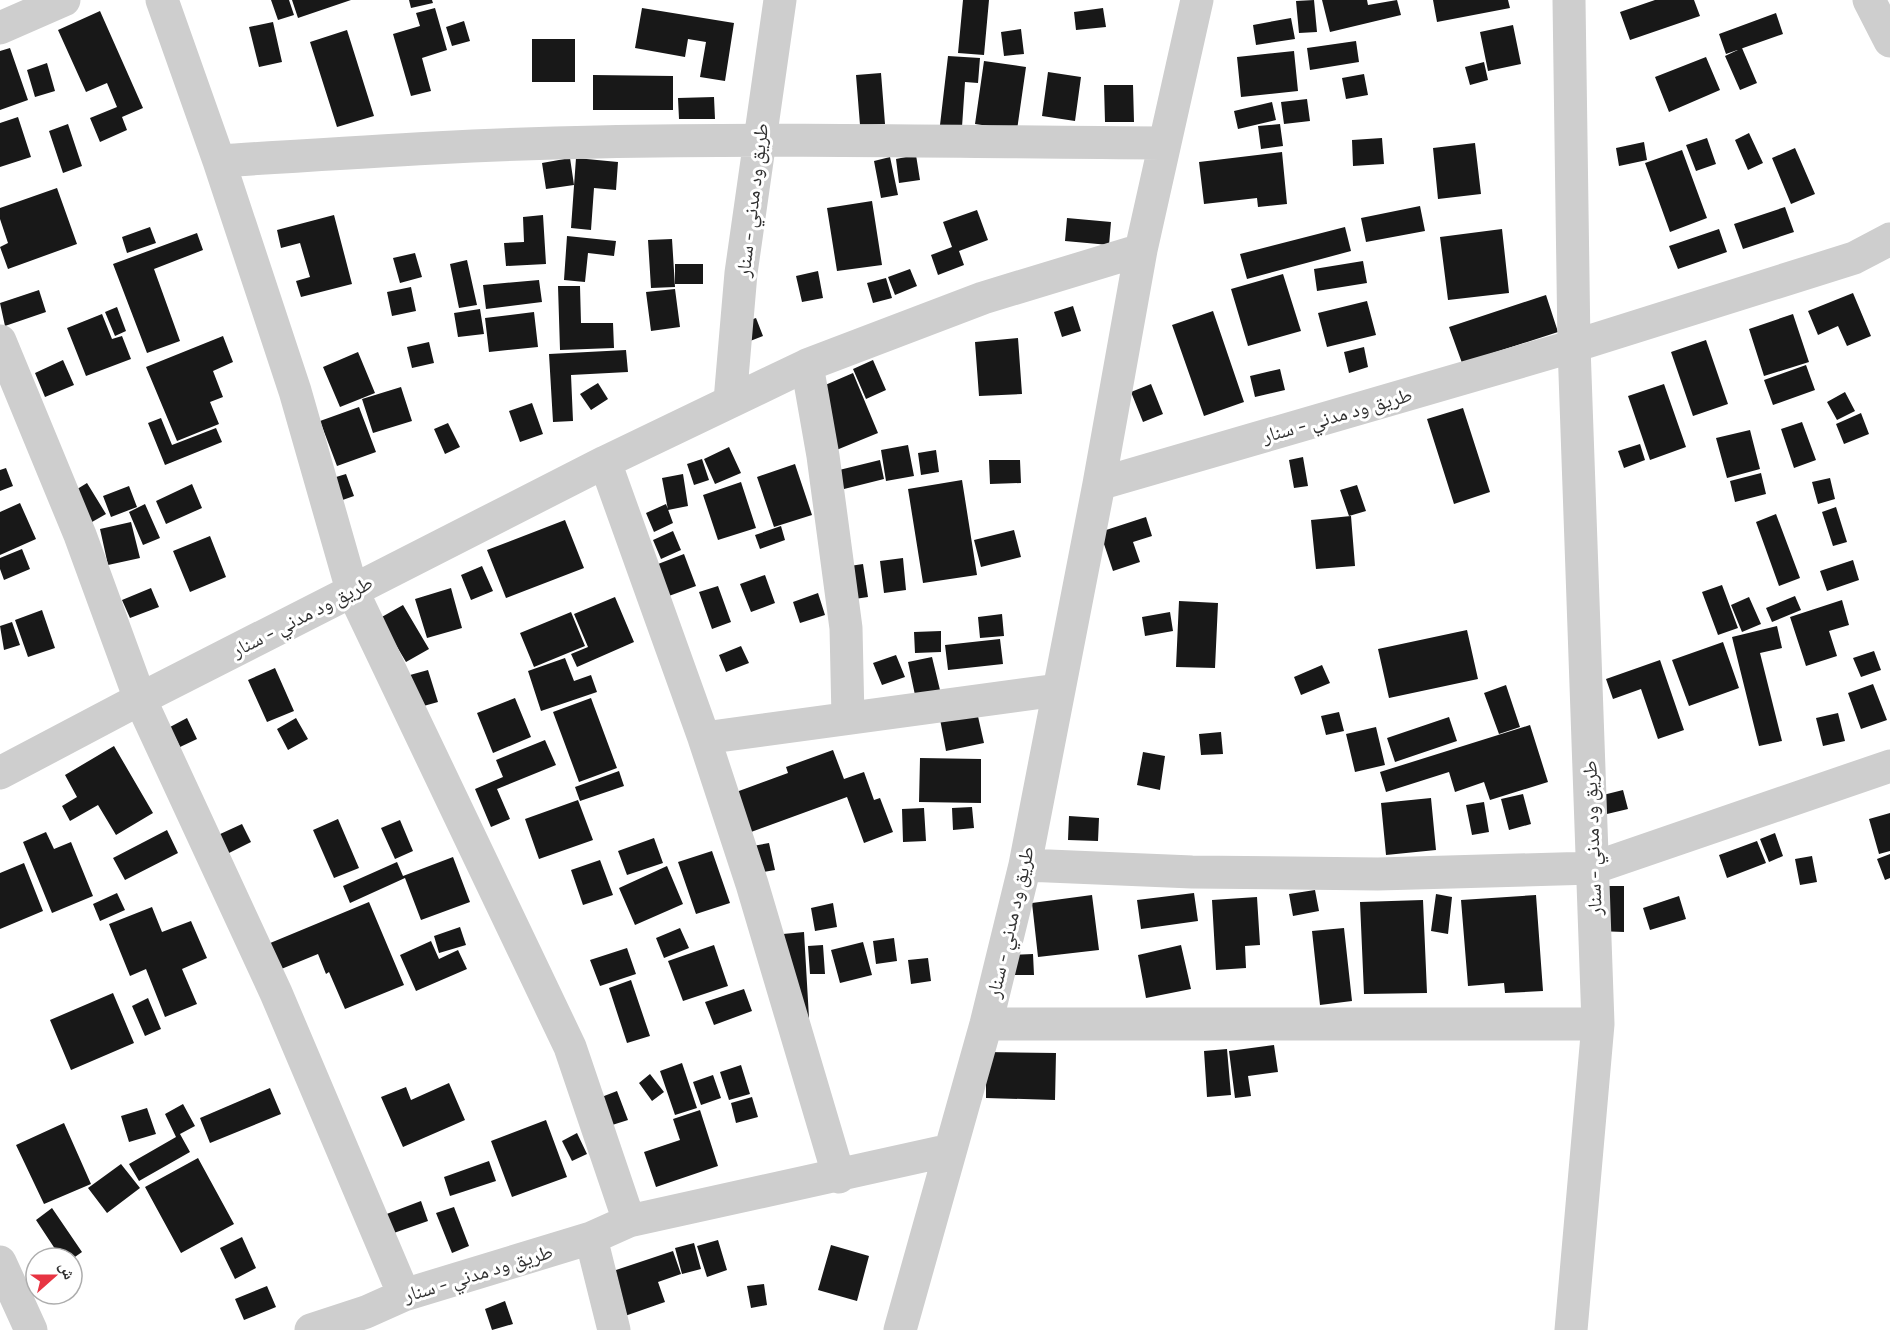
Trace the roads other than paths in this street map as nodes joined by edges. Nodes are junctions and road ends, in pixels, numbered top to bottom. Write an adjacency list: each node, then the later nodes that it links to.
1 (64, 0): 7 (street)
2 (162, 0): 11 (street)
3 (780, 0): 9 (street, طريق ود مدني - سنار)
4 (1197, 0): 10 (street, طريق ود مدني - سنار)
5 (1569, 0): 14 (street, طريق ود مدني - سنار)
6 (1869, 0): 8 (street)
7 (0, 27)
8 (1890, 41)
9 (759, 140): 10 (street); 11 (street); 17 (street, طريق ود مدني - سنار)
10 (1163, 143): 13 (street, طريق ود مدني - سنار)
11 (219, 161): 20 (street)
12 (1890, 239): 14 (street, طريق ود مدني - سنار)
13 (1141, 250): 16 (street, طريق ود مدني - سنار); 19 (street, طريق ود مدني - سنار)
14 (1574, 346): 19 (street, طريق ود مدني - سنار); 28 (street, طريق ود مدني - سنار)
15 (3, 359): 22 (street)
16 (807, 365): 17 (street, طريق ود مدني - سنار); 23 (street)
17 (730, 401): 18 (street, طريق ود مدني - سنار)
18 (605, 462): 20 (street, طريق ود مدني - سنار); 24 (street)
19 (1099, 484): 21 (street, طريق ود مدني - سنار)
20 (352, 590): 22 (street, طريق ود مدني - سنار); 33 (street)
21 (1058, 690): 23 (street); 27 (street, طريق ود مدني - سنار)
22 (140, 699): 26 (street, طريق ود مدني - سنار); 36 (street)
23 (848, 717): 24 (street)
24 (704, 738): 32 (street)
25 (1890, 766): 28 (street)
26 (0, 773)
27 (1025, 865): 28 (street); 29 (street, طريق ود مدني - سنار)
28 (1593, 868): 30 (street, طريق ود مدني - سنار)
29 (986, 1024): 30 (street); 31 (street, طريق ود مدني - سنار)
30 (1598, 1024): 42 (street, طريق ود مدني - سنار)
31 (950, 1150): 32 (street, طريق ود مدني - سنار); 41 (street, طريق ود مدني - سنار)
32 (839, 1177): 33 (street, طريق ود مدني - سنار)
33 (629, 1221): 34 (street, طريق ود مدني - سنار)
34 (591, 1238): 36 (street, طريق ود مدني - سنار); 40 (street)
35 (0, 1262): 38 (street)
36 (404, 1295): 37 (street, طريق ود مدني - سنار)
37 (368, 1321): 39 (street, طريق ود مدني - سنار)
38 (31, 1330)
39 (311, 1330)
40 (614, 1330)
41 (900, 1330)
42 (1571, 1330)

